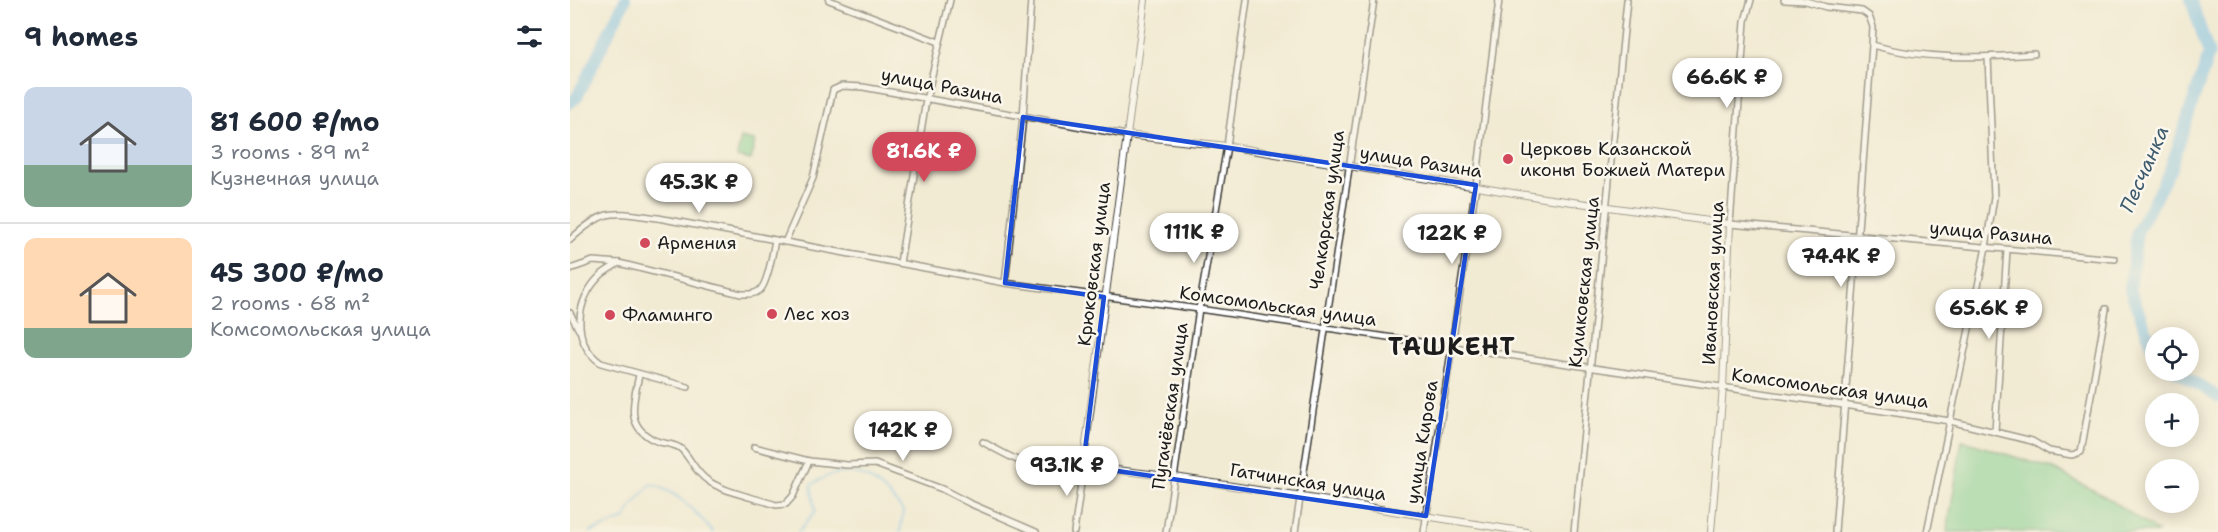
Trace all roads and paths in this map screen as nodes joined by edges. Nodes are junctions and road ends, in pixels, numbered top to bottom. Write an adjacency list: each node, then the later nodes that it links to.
1 (830, 0): 11 (street)
2 (950, 0): 11 (street)
3 (1031, 0): 16 (street)
4 (1145, 0): 17 (street, Крюковская улица)
5 (1247, 0): 18 (street, Пугачёвская улица)
6 (1374, 0): 19 (street, Челкарская улица)
7 (1499, 0): 20 (street, улица Кирова)
8 (1627, 0): 21 (street, Куликовская улица)
9 (1750, 0): 22 (street, Ивановская улица)
10 (1784, 0): 12 (street)
11 (939, 42): 15 (street)
12 (1872, 45): 14 (street); 23 (street)
13 (2034, 54): 14 (street)
14 (1988, 57): 27 (street)
15 (926, 100): 16 (street, улица Разина); 26 (street, улица Разина); 31 (street)
16 (1023, 117): 17 (street, улица Разина); 33 (street)
17 (1126, 135): 18 (street, улица Разина); 34 (street, Крюковская улица)
18 (1227, 146): 19 (street, улица Разина); 35 (street, Пугачёвская улица)
19 (1349, 165): 20 (street, улица Разина); 38 (street, Челкарская улица)
20 (1476, 185): 21 (street, улица Разина); 40 (street, улица Кирова)
21 (1607, 207): 22 (street, улица Разина); 41 (street, Куликовская улица)
22 (1730, 225): 23 (street, улица Разина); 44 (street, Ивановская улица)
23 (1857, 236): 27 (street, улица Разина); 45 (street)
24 (570, 240): 25 (street, Комсомольская улица)
25 (776, 240): 26 (street, Комсомольская улица); 30 (street)
26 (785, 242): 31 (street, Комсомольская улица)
27 (1986, 247): 28 (street, улица Разина); 46 (street)
28 (2007, 250): 29 (street, улица Разина); 47 (street)
29 (2115, 259)
30 (619, 263): 32 (street); 39 (street)
31 (900, 263): 33 (street, Комсомольская улица)
32 (570, 269)
33 (1005, 284): 34 (street, Комсомольская улица)
34 (1104, 297): 35 (street, Комсомольская улица); 51 (street, Крюковская улица)
35 (1198, 309): 38 (street, Комсомольская улица); 52 (street, Пугачёвская улица)
36 (2106, 309): 47 (street, Комсомольская улица)
37 (570, 313): 39 (street)
38 (1325, 327): 40 (street, Комсомольская улица); 53 (street, Челкарская улица)
39 (580, 333): 42 (street)
40 (1452, 347): 41 (street, Комсомольская улица); 54 (street, улица Кирова)
41 (1591, 367): 44 (street, Комсомольская улица); 61 (street, Куликовская улица)
42 (639, 375): 43 (street); 50 (street)
43 (687, 387)
44 (1723, 387): 45 (street, Комсомольская улица); 62 (street, Ивановская улица)
45 (1844, 404): 46 (street, Комсомольская улица); 63 (street)
46 (1950, 421): 47 (street, Комсомольская улица); 64 (street)
47 (1995, 431)
48 (983, 442): 51 (street, Гатчинская улица)
49 (754, 447): 50 (street)
50 (809, 461): 55 (street)
51 (1083, 469): 52 (street, Гатчинская улица); 56 (street, Крюковская улица)
52 (1175, 477): 53 (street, Гатчинская улица); 57 (street, Пугачёвская улица)
53 (1300, 496): 54 (street, Гатчинская улица); 58 (street, Челкарская улица)
54 (1426, 516): 59 (street, улица Кирова); 60 (street, Гатчинская улица)
55 (1036, 532)
56 (1074, 532)
57 (1166, 532)
58 (1295, 532)
59 (1424, 532)
60 (1527, 532)
61 (1574, 532)
62 (1712, 532)
63 (1835, 532)
64 (1927, 532)

